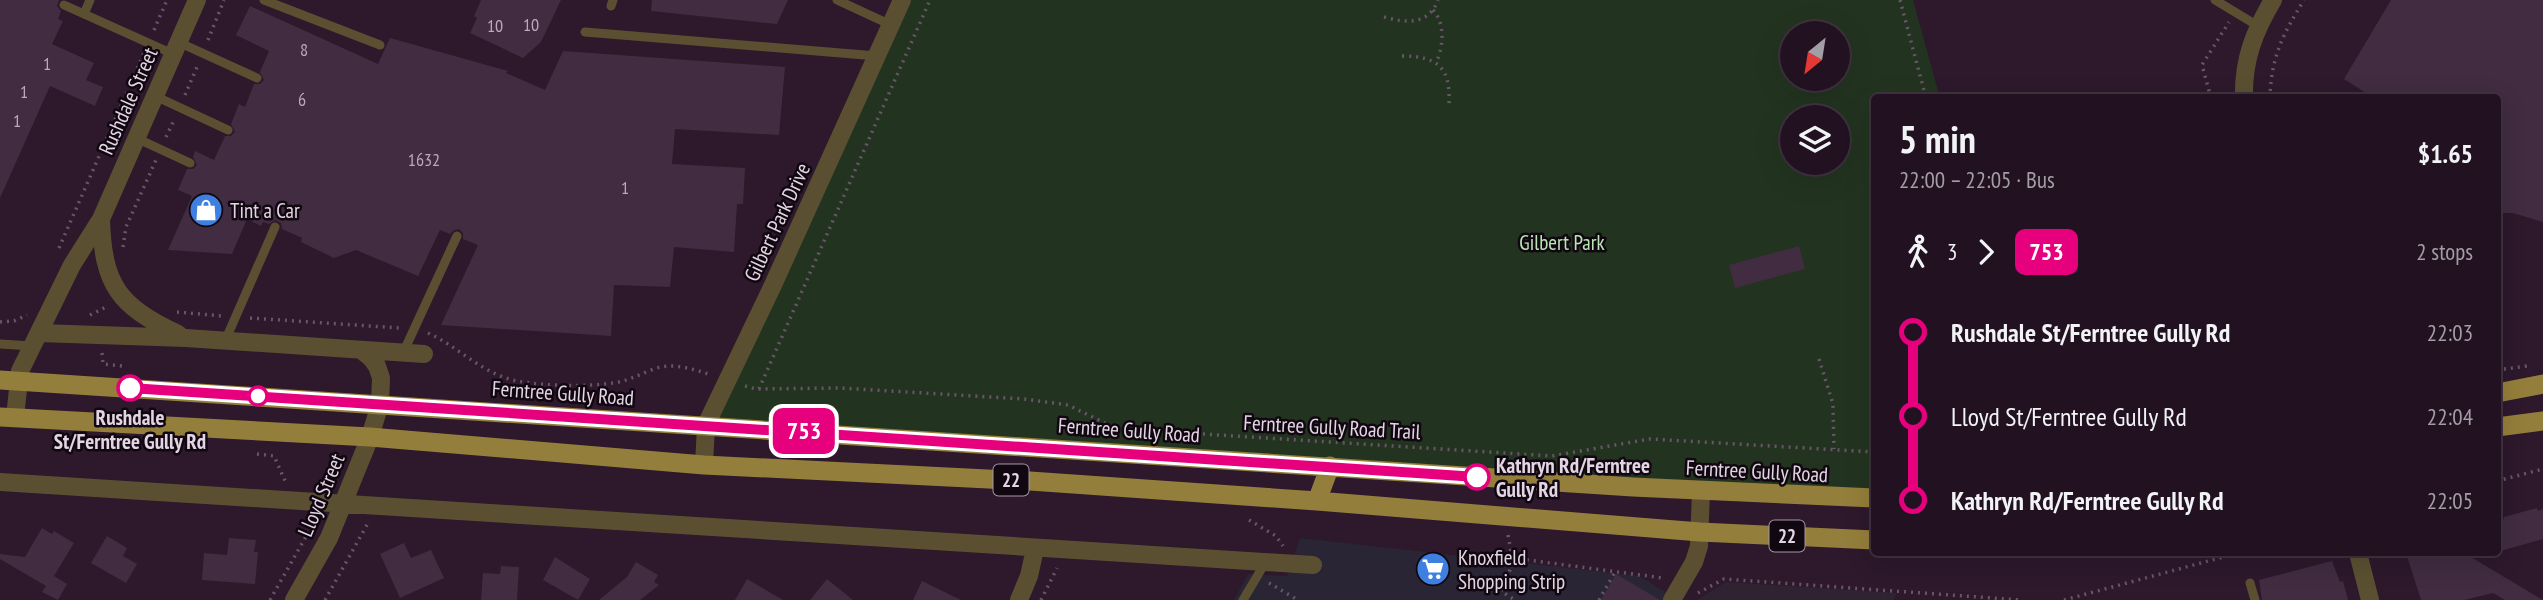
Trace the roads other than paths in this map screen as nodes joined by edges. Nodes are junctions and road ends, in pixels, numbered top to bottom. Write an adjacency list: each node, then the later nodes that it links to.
1 (90, 0): 9 (lane)
2 (264, 0): 13 (lane)
3 (837, 0): 10 (lane)
4 (902, 0): 10 (street, Gilbert Park Drive)
5 (2215, 0): 11 (lane)
6 (2273, 0): 11 (street)
7 (193, 1): 14 (street, Rushdale Street)
8 (64, 5): 9 (lane)
9 (84, 14): 14 (lane)
10 (891, 25): 15 (street, Gilbert Park Drive)
11 (2258, 26): 17 (street)
12 (585, 32): 15 (lane)
13 (380, 45)
14 (176, 48): 16 (lane); 18 (street, Rushdale Street)
15 (877, 56): 38 (street, Gilbert Park Drive)
16 (257, 78)
17 (2244, 94)
18 (155, 96): 19 (lane); 20 (street, Rushdale Street)
19 (228, 130)
20 (136, 138): 21 (lane); 22 (street, Rushdale Street)
21 (190, 163)
22 (101, 219): 25 (street, Rushdale Street); 26 (street, Rushdale Street)
23 (275, 227): 27 (lane)
24 (457, 236): 30 (lane)
25 (186, 338): 26 (street); 27 (street)
26 (36, 340): 28 (lane); 32 (street, Rushdale Street)
27 (225, 341): 29 (street)
28 (0, 344)
29 (361, 350): 30 (street); 35 (street)
30 (404, 353): 31 (street)
31 (424, 354)
32 (9, 380): 35 (main road, Ferntree Gully Road / 22); 36 (street, Rushdale Street)
33 (2543, 384): 34 (main road)
34 (2501, 392)
35 (380, 404): 38 (main road, Ferntree Gully Road / 22); 40 (street, Lloyd Street)
36 (7, 417): 40 (main road, 22)
37 (2543, 421): 39 (main road)
38 (706, 425): 41 (street, Gilbert Park Drive); 42 (main road, Ferntree Gully Road / 22)
39 (2501, 426)
40 (370, 437): 41 (main road, 22); 48 (street, Lloyd Street)
41 (704, 465): 46 (main road, 22)
42 (1329, 466): 44 (main road, Ferntree Gully Road / 22); 46 (main road); 47 (main road)
43 (0, 482): 48 (street)
44 (1701, 491): 45 (main road, Ferntree Gully Road / 22); 49 (street)
45 (1871, 498)
46 (1317, 501): 47 (main road, 22)
47 (1339, 503): 49 (main road, 22)
48 (344, 504): 51 (street); 56 (street, Lloyd Street)
49 (1700, 532): 50 (main road, 22); 59 (street)
50 (1871, 540)
51 (1035, 549): 54 (street); 57 (street)
52 (2359, 556): 61 (street)
53 (1313, 565): 54 (street)
54 (1264, 572): 58 (lane)
55 (2250, 583): 60 (lane)
56 (294, 600)
57 (1019, 600)
58 (1243, 600)
59 (1672, 600)
60 (2255, 600)
61 (2370, 600)

